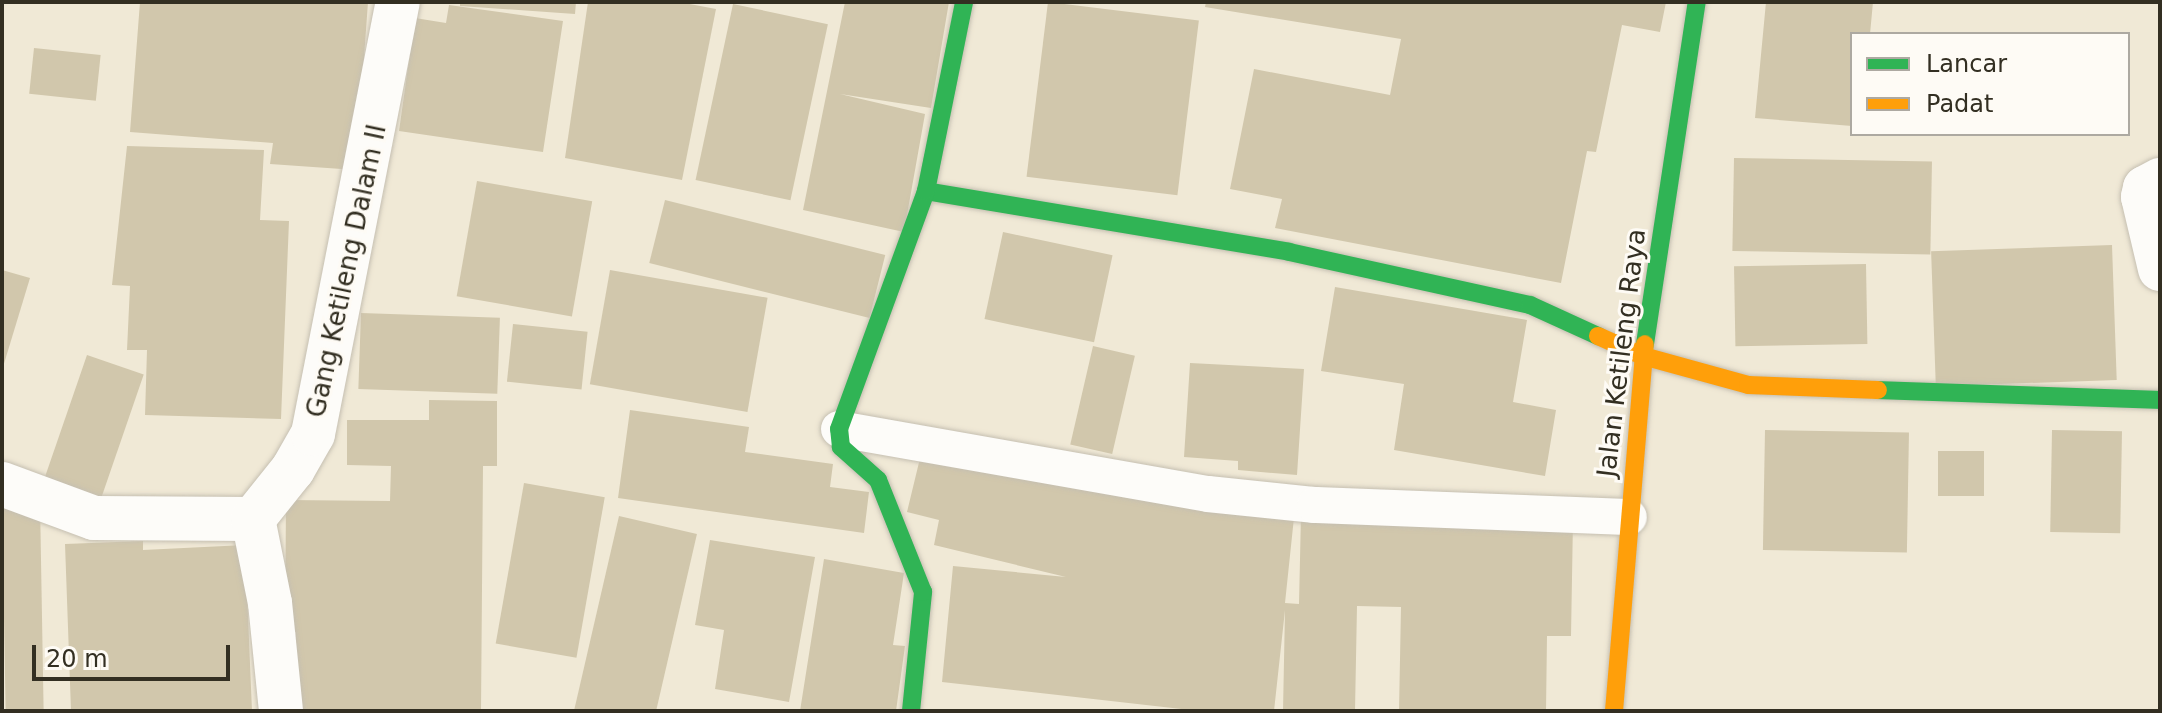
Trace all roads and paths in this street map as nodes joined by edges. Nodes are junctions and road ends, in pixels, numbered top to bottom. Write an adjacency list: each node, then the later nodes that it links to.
1 (398, 2): 12 (street, Gang Ketileng Dalam II)
2 (964, 2): 5 (street)
3 (1697, 2): 7 (street, Jalan Ketileng Raya)
4 (2160, 180): 6 (street)
5 (926, 191): 7 (street); 9 (street)
6 (2160, 269)
7 (1643, 356): 8 (street); 11 (street, Jalan Ketileng Raya)
8 (2160, 400)
9 (839, 429): 11 (lane); 14 (street)
10 (2, 484): 12 (street)
11 (1629, 517): 15 (street, Jalan Ketileng Raya)
12 (253, 519): 13 (street)
13 (281, 711)
14 (911, 711)
15 (1614, 711)

